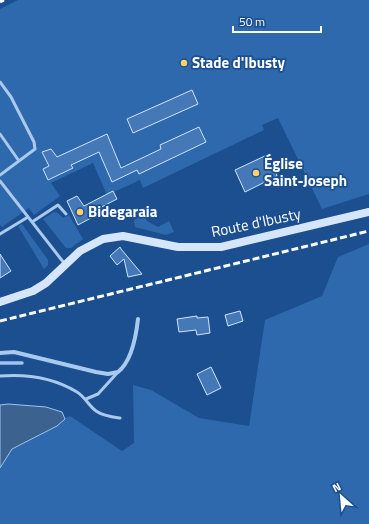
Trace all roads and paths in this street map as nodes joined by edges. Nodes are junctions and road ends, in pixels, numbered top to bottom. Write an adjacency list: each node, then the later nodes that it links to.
1 (0, 82): 3 (lane)
2 (0, 134): 3 (lane)
3 (19, 161): 4 (lane)
4 (0, 175)
5 (0, 181): 8 (lane)
6 (369, 212): 11 (street, Route d'Ibusty)
7 (66, 214): 9 (lane)
8 (28, 217): 9 (lane); 10 (lane)
9 (32, 222): 11 (lane)
10 (0, 234)
11 (66, 265): 12 (street, Route d'Ibusty)
12 (0, 302)
13 (138, 319): 15 (street)
14 (0, 354): 15 (street)
15 (118, 372): 17 (lane)
16 (0, 376): 17 (lane)
17 (86, 399): 18 (lane)
18 (120, 418)

